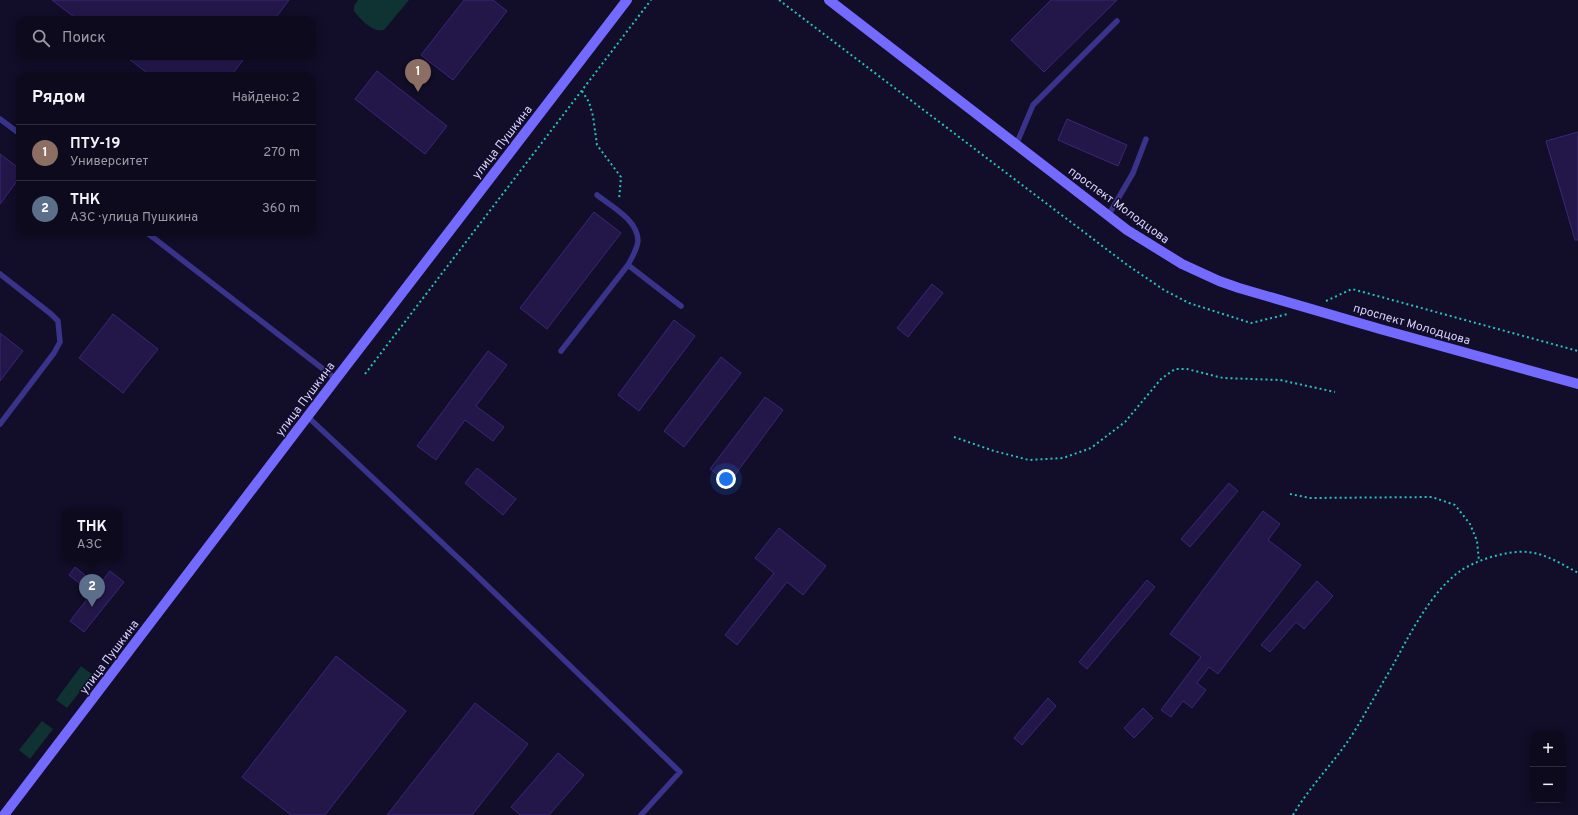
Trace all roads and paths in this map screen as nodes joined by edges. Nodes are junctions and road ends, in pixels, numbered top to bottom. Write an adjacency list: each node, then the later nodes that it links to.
1 (627, 0): 22 (main road, улица Пушкина)
2 (651, 0): 6 (path)
3 (779, 0): 18 (path)
4 (829, 0): 10 (main road, проспект Молодцова)
5 (1117, 21): 10 (lane)
6 (582, 91): 12 (path); 21 (path)
7 (0, 119): 8 (lane)
8 (16, 131)
9 (1146, 139): 13 (lane)
10 (1016, 145): 13 (main road, проспект Молодцова)
11 (597, 195): 12 (lane)
12 (618, 211): 15 (lane)
13 (1108, 216): 18 (main road, проспект Молодцова)
14 (151, 236): 22 (lane)
15 (628, 265): 17 (lane); 20 (lane)
16 (0, 274): 26 (lane)
17 (682, 306)
18 (1309, 308): 19 (path); 23 (main road, проспект Молодцова)
19 (1578, 350)
20 (562, 351)
21 (365, 374)
22 (336, 379): 25 (main road, улица Пушкина)
23 (1578, 384)
24 (1334, 392): 27 (path)
25 (308, 417): 31 (main road, улица Пушкина); 32 (lane)
26 (0, 424)
27 (954, 437)
28 (1290, 494): 29 (path)
29 (1479, 561): 30 (path); 33 (path)
30 (1578, 573)
31 (4, 815)
32 (641, 815)
33 (1293, 815)

